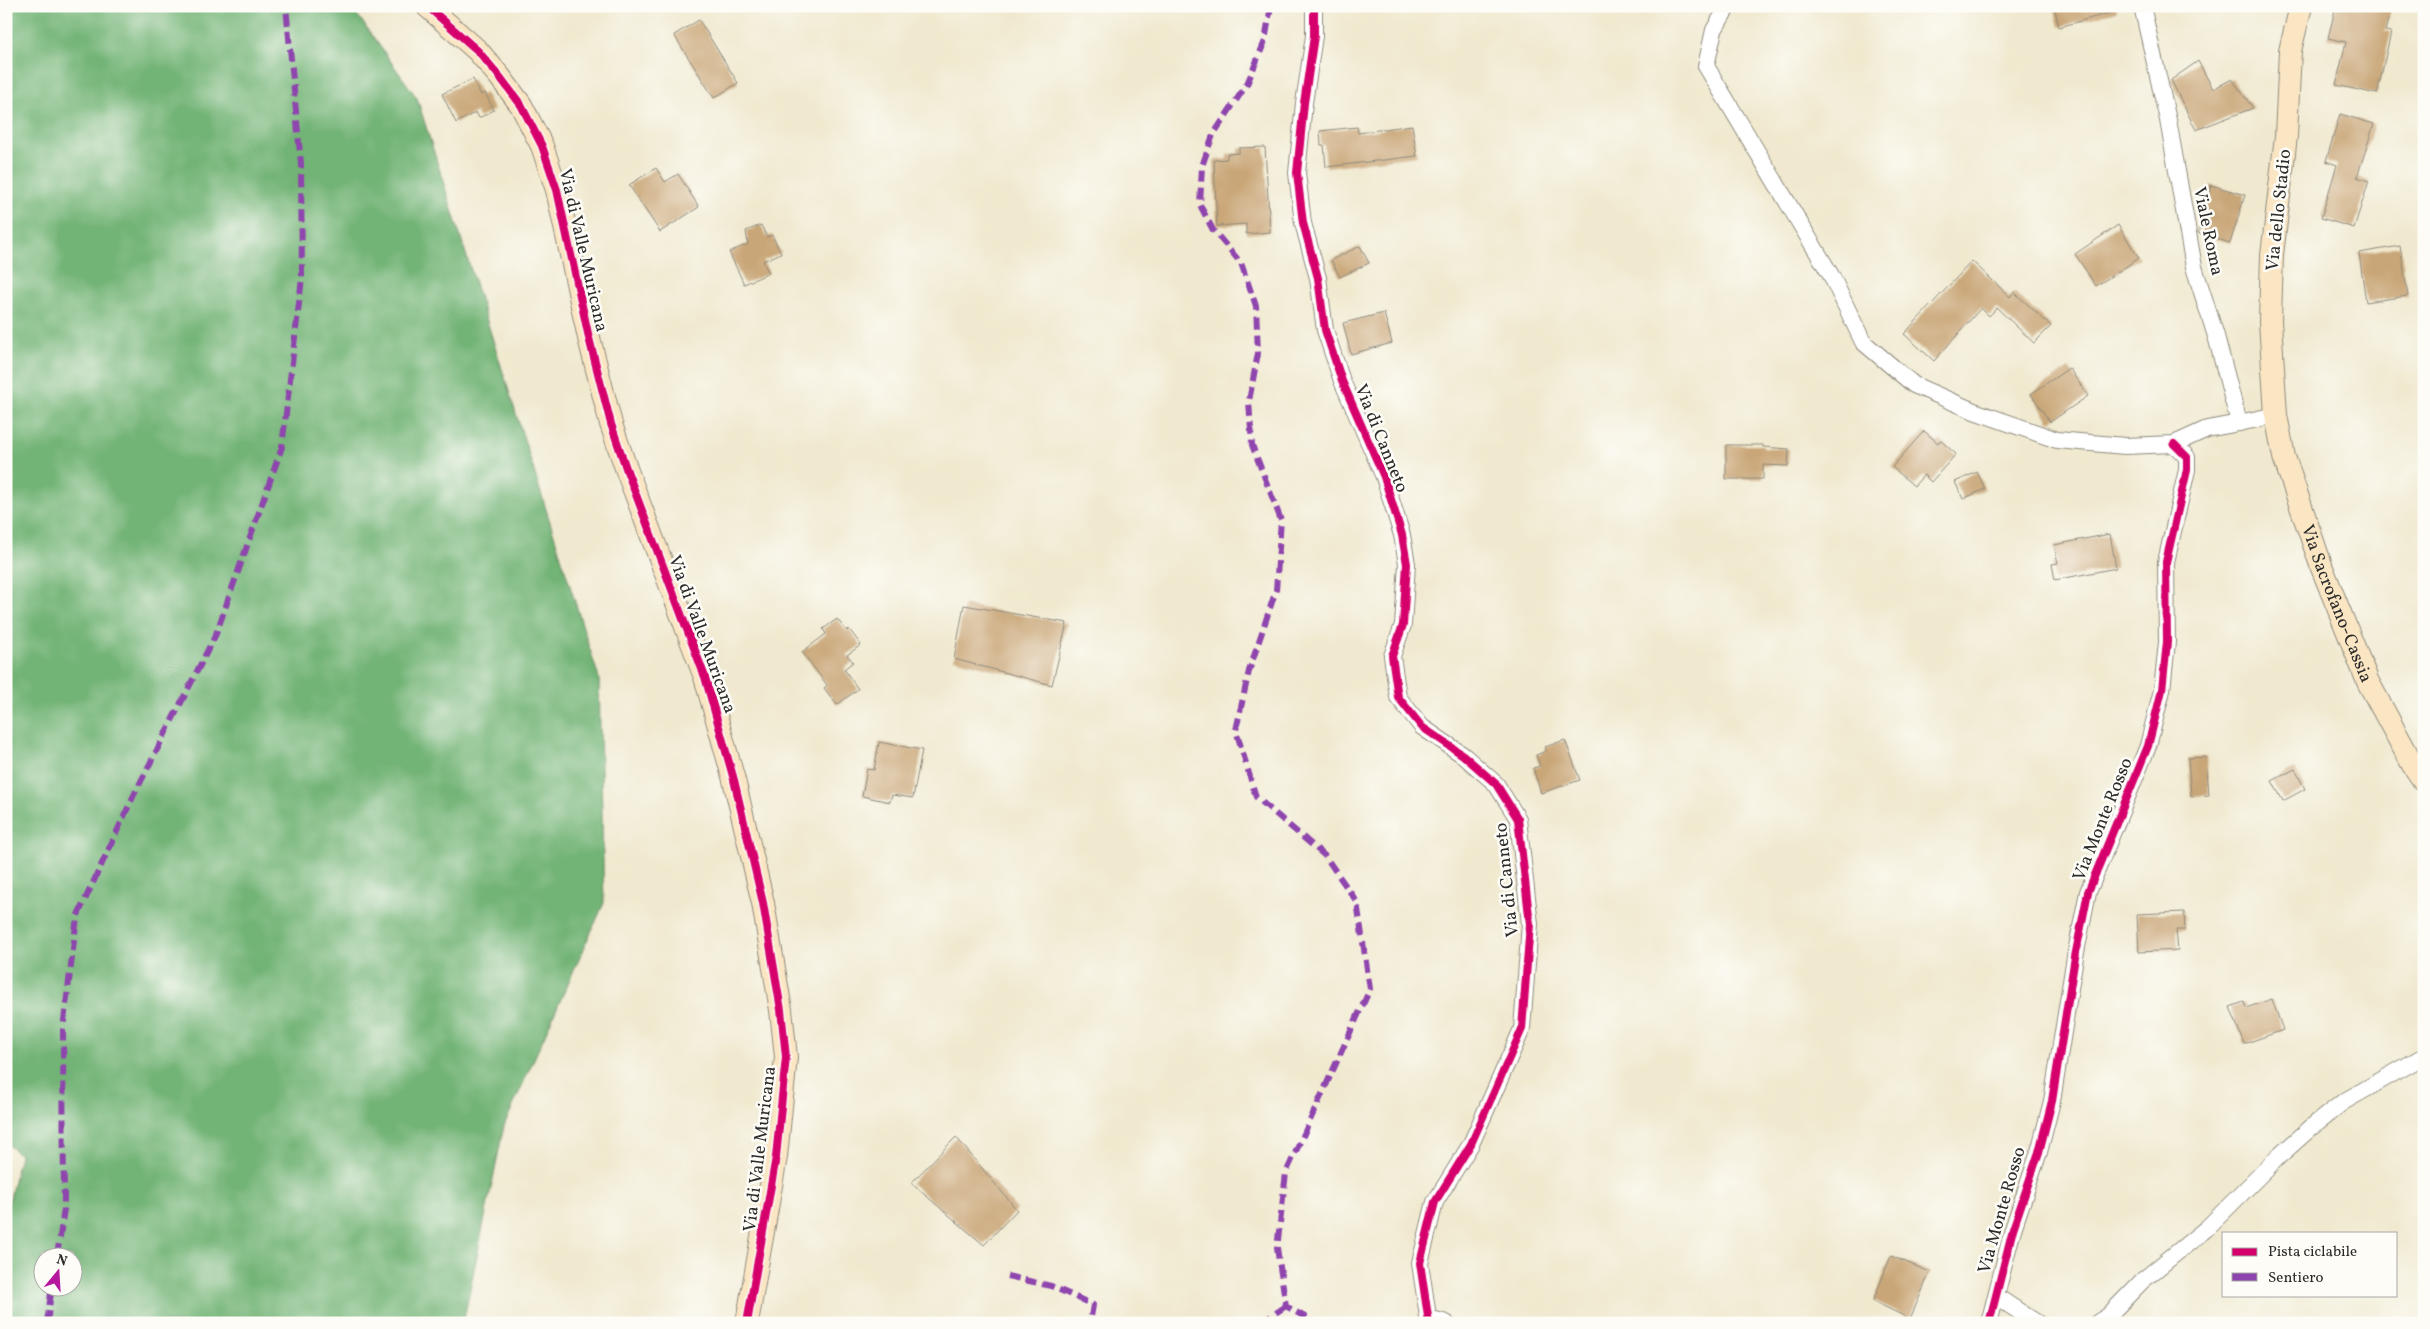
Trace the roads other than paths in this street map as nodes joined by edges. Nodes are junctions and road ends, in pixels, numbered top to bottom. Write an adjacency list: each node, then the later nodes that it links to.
1 (428, 6): 13 (street, Via di Valle Muricana)
2 (1314, 6): 12 (street, Via di Canneto)
3 (1728, 6): 8 (street)
4 (2142, 6): 7 (street, Viale Roma)
5 (2301, 6): 6 (street, Via dello Stadio)
6 (2276, 415): 7 (street); 9 (street, Via Sacrofano-Cassia)
7 (2239, 423): 8 (street)
8 (2174, 444): 11 (street, Via Monte Rosso)
9 (2424, 781)
10 (2424, 1056): 17 (street)
11 (1997, 1297): 15 (street, Via Monte Rosso); 16 (street)
12 (1428, 1320): 14 (street)
13 (747, 1323)
14 (1446, 1323)
15 (1989, 1323)
16 (2036, 1323)
17 (2097, 1323)

